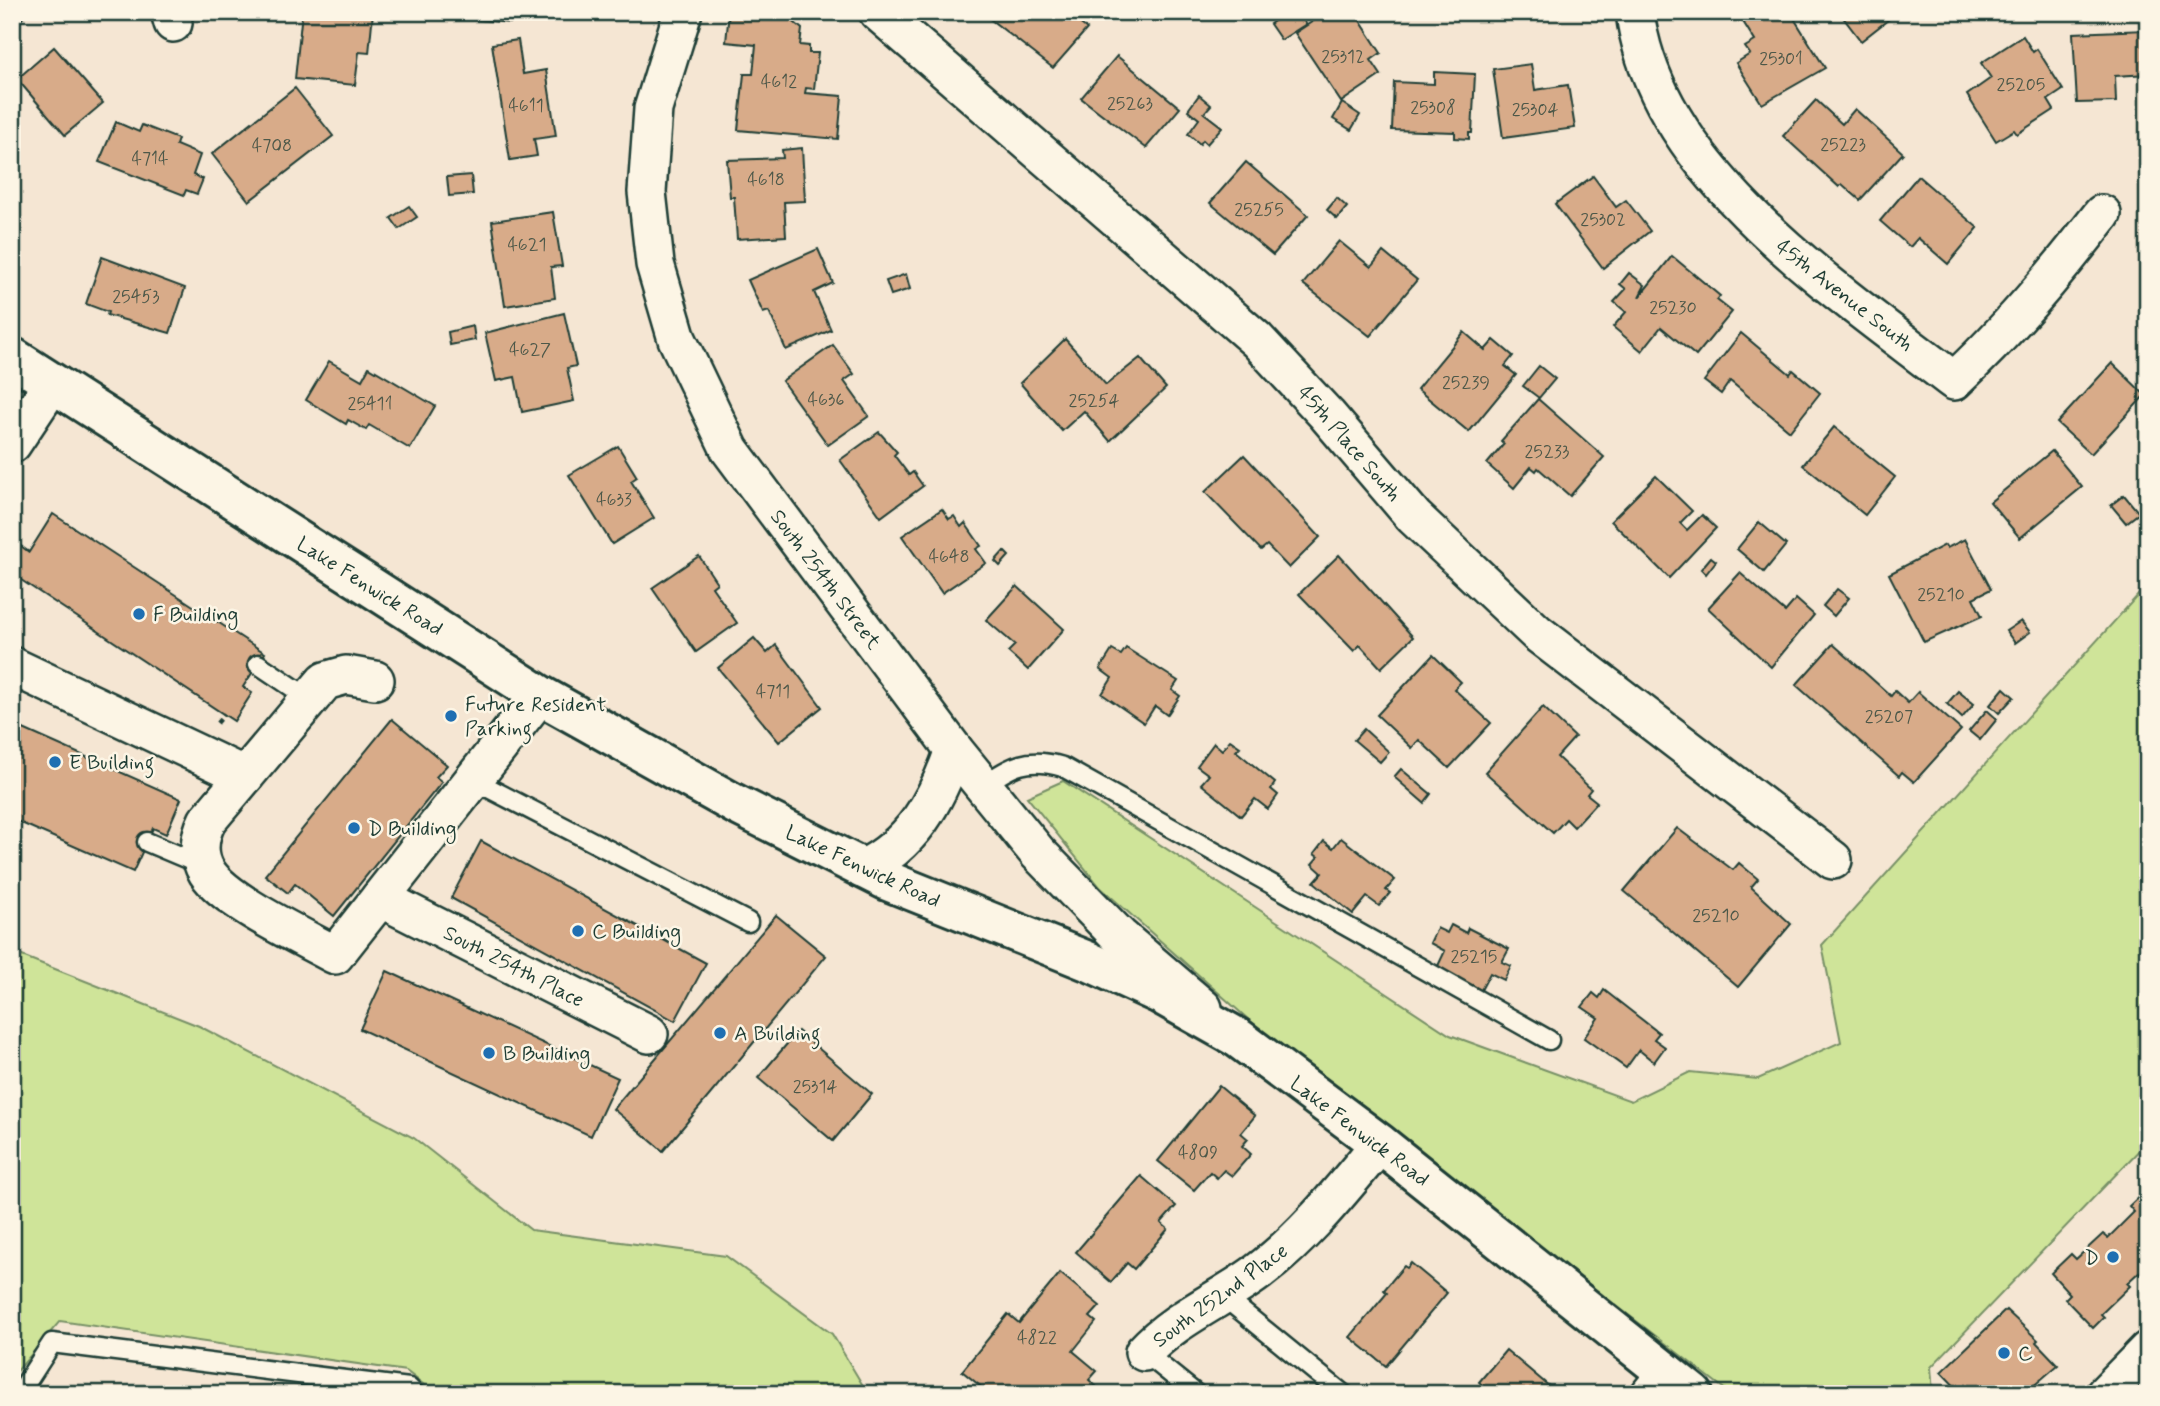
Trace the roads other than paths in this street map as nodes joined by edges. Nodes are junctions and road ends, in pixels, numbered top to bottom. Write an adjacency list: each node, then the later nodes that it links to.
1 (683, 12): 13 (street, South 254th Street)
2 (878, 12): 18 (street, 45th Place South)
3 (1634, 12): 4 (street, 45th Avenue South)
4 (2102, 214)
5 (12, 357): 6 (street, Lake Fenwick Road)
6 (52, 384): 7 (street); 11 (street, Lake Fenwick Road)
7 (12, 444)
8 (258, 664): 12 (lane)
9 (12, 666): 14 (street)
10 (375, 680): 12 (street)
11 (540, 695): 15 (street); 20 (street, Lake Fenwick Road)
12 (310, 699): 14 (street)
13 (954, 750): 16 (street, South 254th Street); 20 (street)
14 (245, 776): 19 (street)
15 (473, 779): 21 (street); 22 (lane)
16 (983, 786): 24 (street, South 254th Street); 25 (lane)
17 (147, 842): 19 (lane)
18 (1833, 860)
19 (204, 866): 21 (street)
20 (862, 869): 24 (street, Lake Fenwick Road)
21 (380, 898): 23 (street, South 254th Place)
22 (748, 922)
23 (649, 1034)
24 (1238, 1038): 26 (street, Lake Fenwick Road)
25 (1549, 1040)
26 (1380, 1144): 27 (street, South 252nd Place); 30 (street, Lake Fenwick Road)
27 (1223, 1296): 29 (street, South 252nd Place); 34 (lane)
28 (2148, 1350): 35 (street)
29 (1144, 1352): 33 (lane)
30 (1670, 1387)
31 (19, 1394): 32 (lane)
32 (415, 1394)
33 (1196, 1394)
34 (1343, 1394)
35 (2105, 1394)

